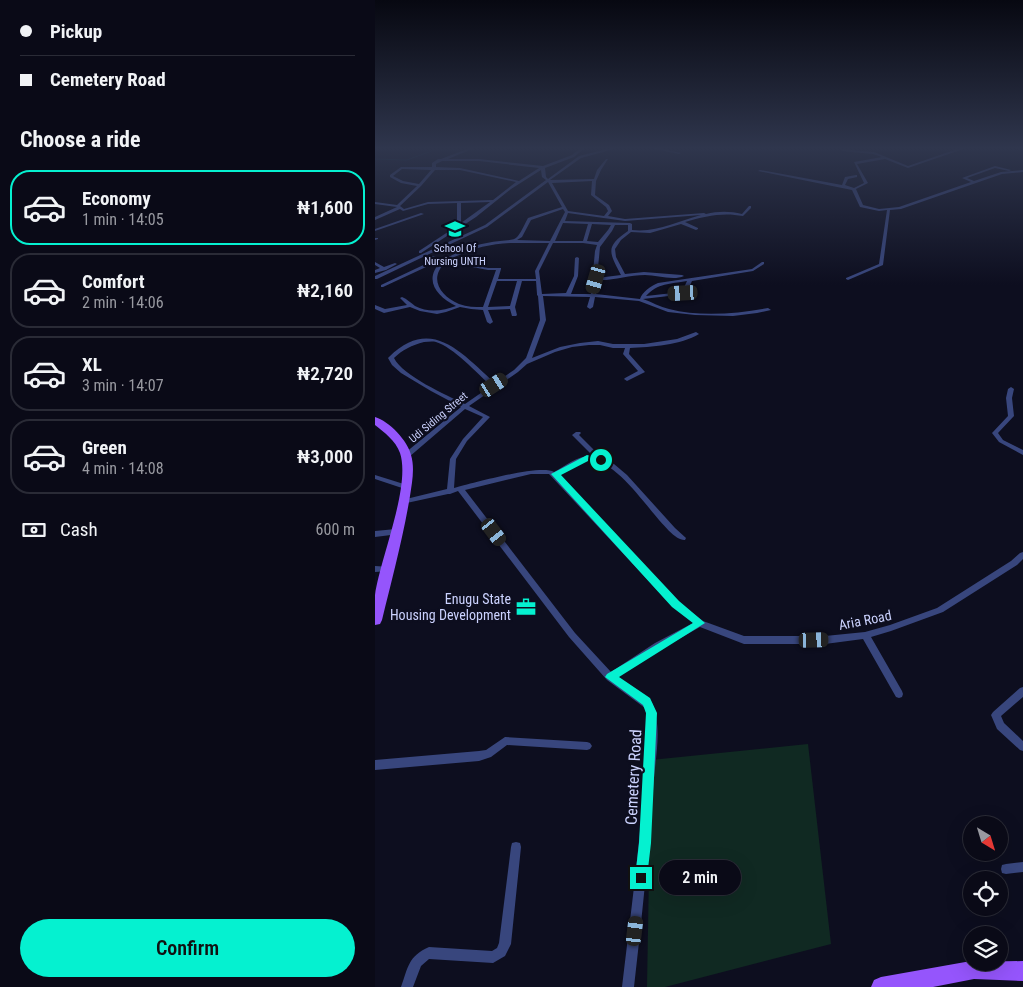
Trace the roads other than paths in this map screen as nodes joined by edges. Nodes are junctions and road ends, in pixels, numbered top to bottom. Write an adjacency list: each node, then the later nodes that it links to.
1 (413, 193): 12 (street)
2 (504, 193): 8 (street)
3 (533, 193): 31 (street)
4 (557, 193): 13 (street)
5 (593, 193): 16 (street)
6 (856, 193): 14 (street)
7 (942, 193): 14 (street)
8 (492, 201): 10 (street); 23 (street)
9 (375, 203): 12 (street)
10 (459, 203): 12 (street); 23 (street)
11 (750, 207): 21 (street)
12 (400, 208): 17 (street); 25 (street)
13 (566, 210): 16 (street); 18 (street); 27 (street)
14 (889, 210): 43 (street)
15 (704, 214): 20 (street)
16 (605, 217): 20 (street)
17 (375, 219)
18 (563, 222): 19 (street); 28 (street)
19 (591, 222): 22 (street); 29 (street)
20 (624, 222): 22 (street); 26 (street)
21 (681, 222): 24 (street); 26 (street)
22 (613, 224): 30 (street)
23 (459, 225): 37 (street)
24 (696, 229)
25 (375, 230)
26 (630, 231): 39 (street)
27 (513, 241): 28 (street); 34 (street)
28 (553, 242): 29 (street); 46 (street)
29 (585, 242): 30 (street)
30 (600, 244): 42 (street)
31 (423, 256): 33 (street); 41 (street)
32 (577, 258): 50 (street)
33 (437, 260): 34 (street); 48 (street)
34 (445, 261): 44 (street); 55 (street)
35 (375, 263): 37 (street)
36 (762, 263): 47 (street)
37 (384, 268): 38 (street)
38 (375, 272)
39 (623, 275): 40 (street); 42 (street)
40 (682, 276)
41 (375, 278)
42 (596, 279): 51 (street)
43 (848, 279)
44 (496, 280): 45 (street); 59 (street)
45 (520, 280): 46 (street); 57 (street)
46 (538, 280): 49 (street)
47 (690, 280): 53 (street); 53 (street)
48 (383, 286)
49 (539, 295): 50 (street); 65 (street)
50 (568, 295): 51 (street)
51 (591, 296): 53 (street); 58 (street)
52 (402, 298): 54 (street)
53 (642, 298): 60 (street)
54 (411, 305): 55 (street); 56 (street)
55 (459, 306): 59 (street)
56 (375, 307)
57 (511, 307): 59 (street); 61 (street)
58 (590, 307)
59 (485, 308): 62 (street)
60 (768, 310)
61 (514, 316)
62 (490, 322)
63 (696, 334): 64 (street, Udi Siding Street)
64 (628, 346): 65 (street, Udi Siding Street); 66 (street)
65 (526, 363): 67 (street, Udi Siding Street)
66 (627, 379)
67 (494, 385): 69 (street, Udi Siding Street); 69 (street)
68 (1011, 389): 72 (street)
69 (464, 406): 73 (street, Udi Siding Street); 79 (street)
70 (375, 420): 73 (main road)
71 (578, 433): 74 (street)
72 (1023, 454)
73 (407, 455): 77 (main road)
74 (601, 460): 75 (street); 83 (street)
75 (555, 474): 78 (street); 88 (street, Aria Road)
76 (375, 477): 77 (street)
77 (405, 487): 80 (main road)
78 (461, 490): 79 (street); 90 (street, Cemetery Road)
79 (450, 492): 80 (street)
80 (402, 502): 81 (main road)
81 (396, 532): 82 (street); 86 (main road)
82 (375, 534)
83 (682, 538)
84 (1023, 554): 89 (street, Aria Road)
85 (375, 569): 86 (street)
86 (388, 569): 87 (main road)
87 (375, 620)
88 (700, 623): 89 (street, Aria Road); 90 (street)
89 (865, 635): 92 (street)
90 (610, 677): 101 (street, Cemetery Road)
91 (1023, 691): 94 (street)
92 (899, 694)
93 (587, 746): 95 (street)
94 (1023, 747)
95 (375, 765)
96 (516, 847): 100 (street)
97 (1023, 868): 98 (street)
98 (1006, 869)
99 (1023, 971): 102 (main road)
100 (407, 987)
101 (628, 987)
102 (881, 987)

